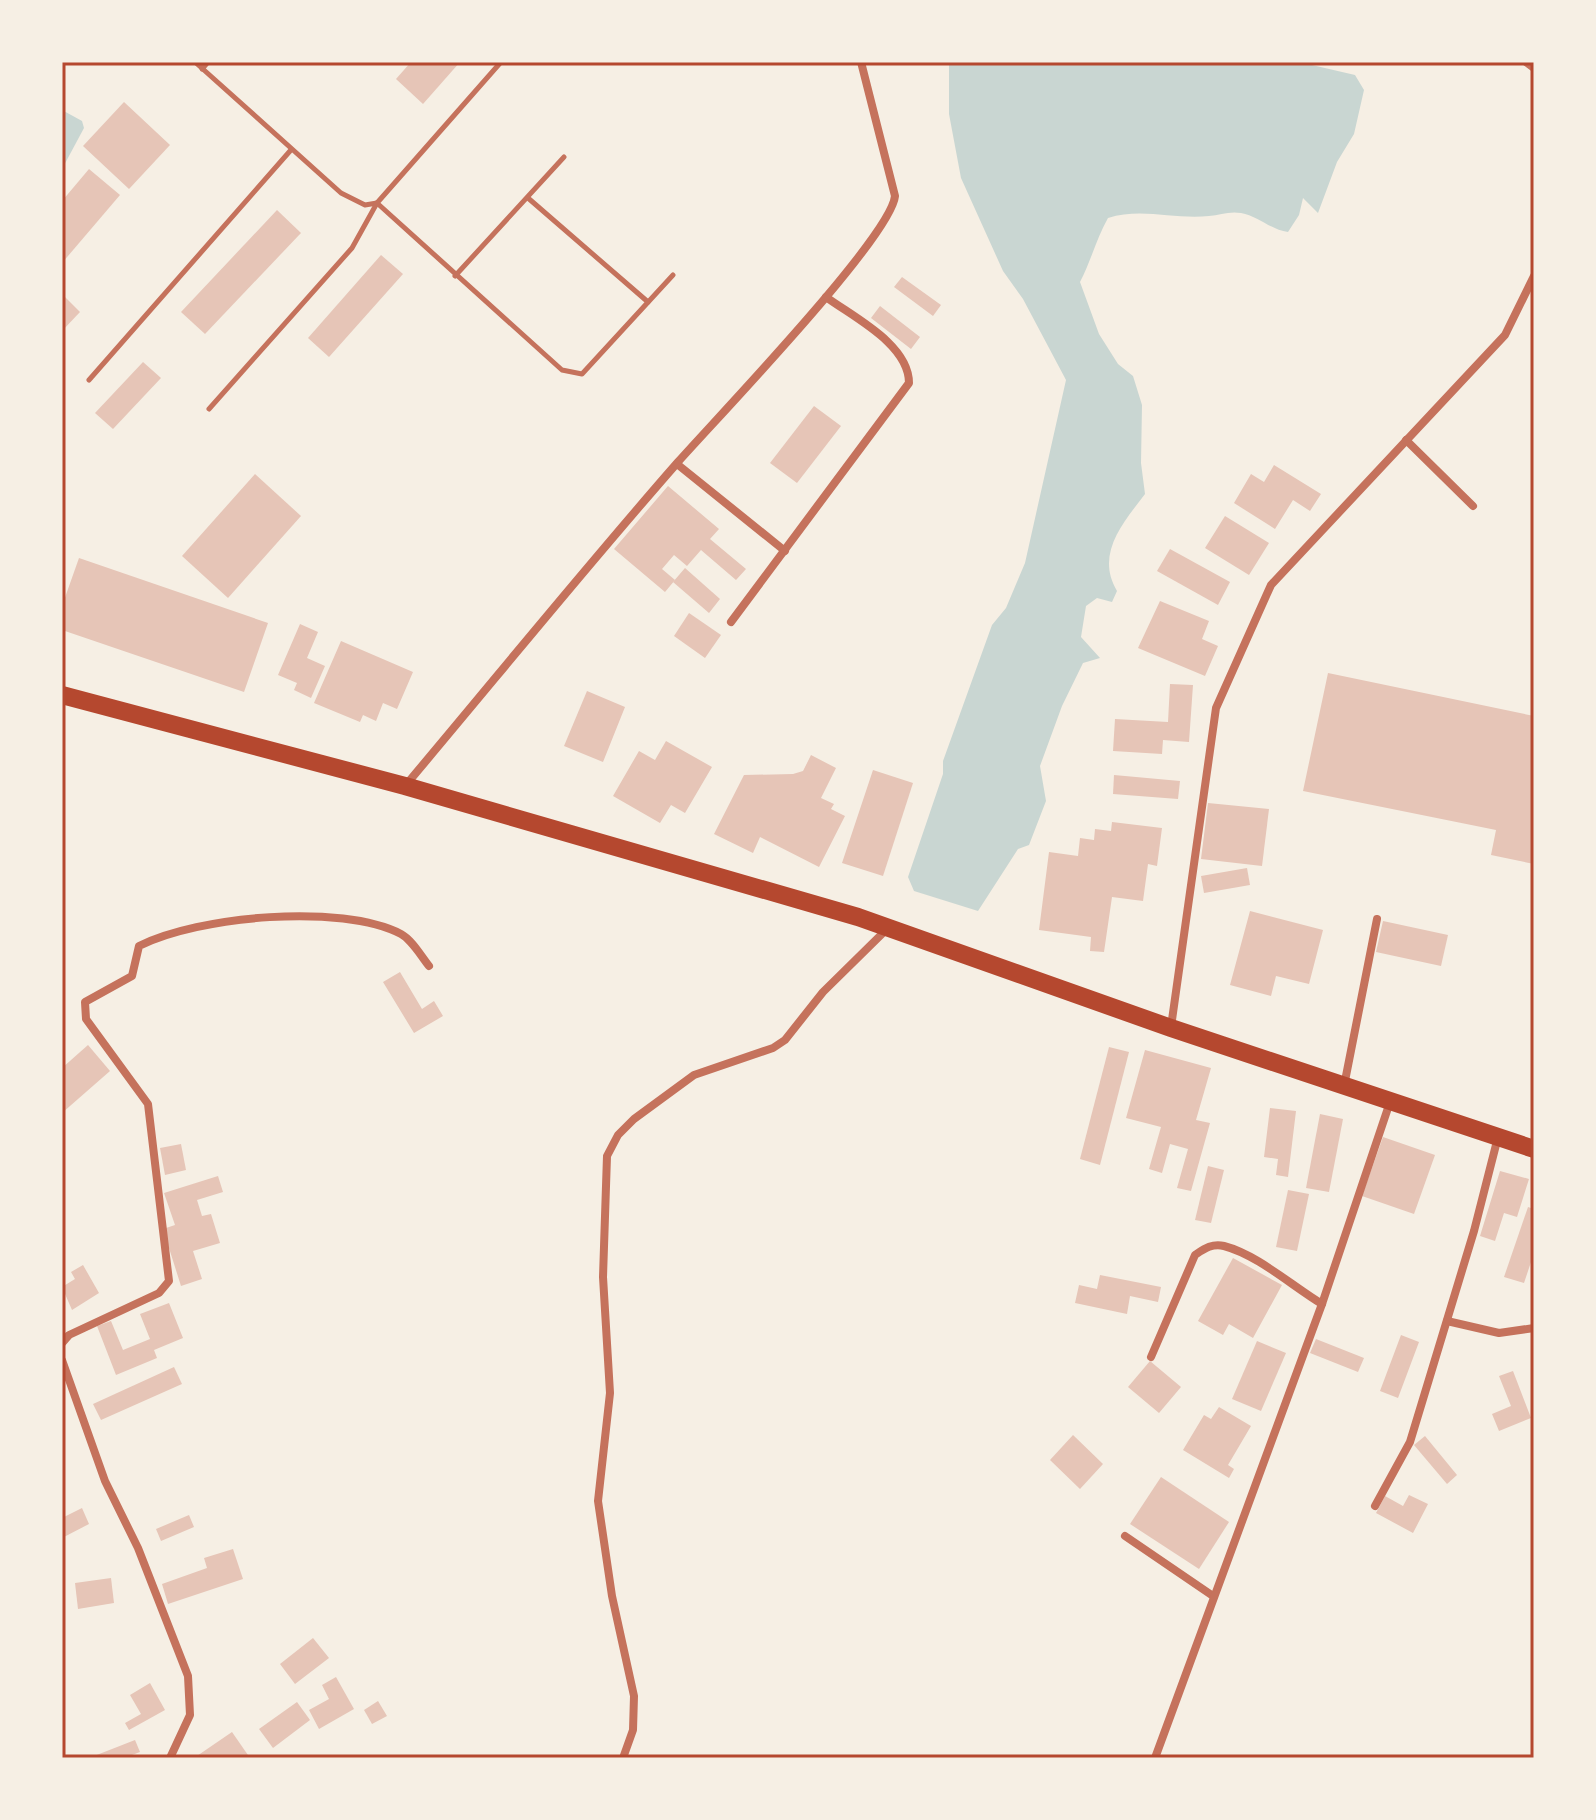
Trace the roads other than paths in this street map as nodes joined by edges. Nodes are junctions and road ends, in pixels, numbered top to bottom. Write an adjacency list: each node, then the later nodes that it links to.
1 (195, 62): 7 (lane)
2 (208, 62): 7 (lane)
3 (501, 62): 11 (lane)
4 (861, 62): 15 (street)
5 (1526, 62): 6 (street)
6 (1534, 68)
7 (202, 69): 8 (lane)
8 (290, 151): 11 (lane); 17 (lane)
9 (564, 157): 10 (lane)
10 (528, 198): 13 (lane); 16 (lane)
11 (377, 203): 13 (lane); 18 (lane)
12 (673, 275): 16 (lane)
13 (455, 276): 16 (lane)
14 (1534, 276): 19 (street)
15 (826, 297): 20 (street); 22 (street)
16 (648, 303)
17 (89, 380)
18 (209, 409)
19 (1406, 440): 21 (street); 29 (street)
20 (677, 464): 22 (street); 25 (street)
21 (1473, 506)
22 (785, 551): 23 (street)
23 (731, 622)
24 (62, 695): 25 (highway)
25 (405, 786): 27 (highway)
26 (1377, 919): 30 (street)
27 (889, 928): 29 (highway); 44 (street)
28 (429, 966): 37 (street)
29 (1171, 1028): 30 (highway)
30 (1344, 1086): 31 (highway)
31 (1390, 1102): 32 (highway); 34 (street)
32 (1498, 1137): 33 (highway); 35 (street)
33 (1534, 1149)
34 (1322, 1304): 38 (street); 42 (street)
35 (1447, 1321): 36 (street); 40 (street)
36 (1534, 1328)
37 (62, 1343)
38 (1151, 1357)
39 (62, 1360): 43 (street)
40 (1375, 1506)
41 (1125, 1536): 42 (street)
42 (1213, 1596): 45 (street)
43 (170, 1758)
44 (623, 1758)
45 (1155, 1758)

